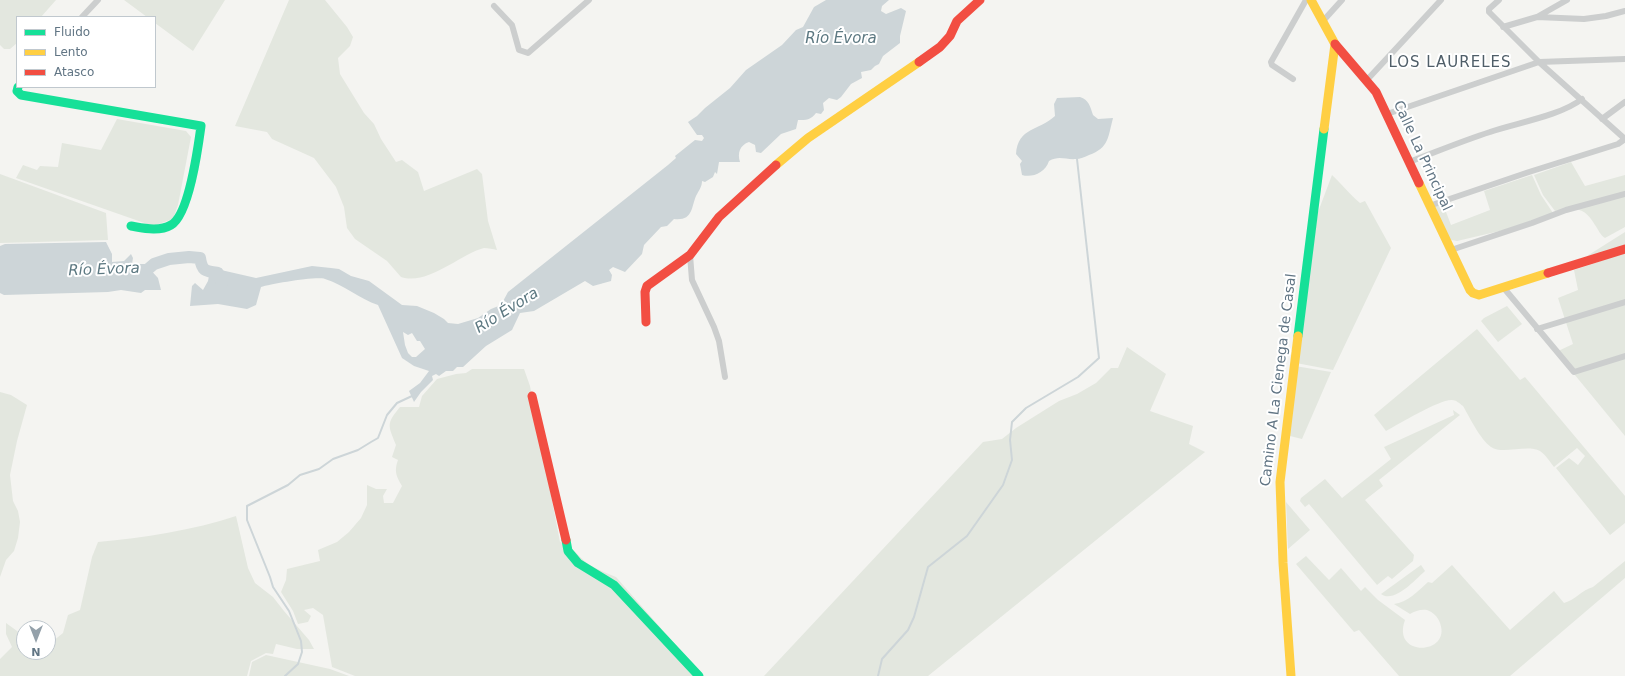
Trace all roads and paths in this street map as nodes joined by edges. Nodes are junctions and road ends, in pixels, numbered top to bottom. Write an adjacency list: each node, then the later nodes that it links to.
1 (98, 0): 12 (street)
2 (589, 0): 10 (street)
3 (980, 0): 33 (street)
4 (1306, 0): 19 (street)
5 (1311, 0): 14 (street)
6 (1342, 0): 14 (street)
7 (1441, 0): 20 (street)
8 (1499, 0): 15 (street)
9 (1566, 0): 13 (street)
10 (494, 6)
11 (1625, 11): 13 (street)
12 (83, 16)
13 (1536, 17): 15 (street)
14 (1323, 21): 16 (street)
15 (1502, 27): 18 (street)
16 (1335, 44): 20 (street, Calle La Principal); 42 (street, Camino A La Cienega de Casal)
17 (1625, 59): 18 (street)
18 (1539, 62): 22 (street); 24 (street)
19 (1293, 79)
20 (1366, 81): 24 (street, Calle La Principal)
21 (18, 88): 30 (street)
22 (1582, 100): 25 (street); 27 (street)
23 (1625, 102): 25 (street)
24 (1387, 114): 27 (street, Calle La Principal)
25 (1602, 119): 26 (street)
26 (1625, 139): 29 (street)
27 (1409, 162): 29 (street, Calle La Principal)
28 (1625, 194): 32 (street)
29 (1429, 206): 32 (street, Calle La Principal)
30 (131, 226)
31 (1625, 249): 34 (street)
32 (1451, 250): 34 (street, Calle La Principal)
33 (690, 255): 36 (street); 39 (street)
34 (1503, 288): 37 (street)
35 (1625, 302): 37 (street)
36 (646, 322)
37 (1537, 329): 38 (street)
38 (1625, 356)
39 (725, 377)
40 (532, 396): 41 (street)
41 (699, 676)
42 (1291, 676)

